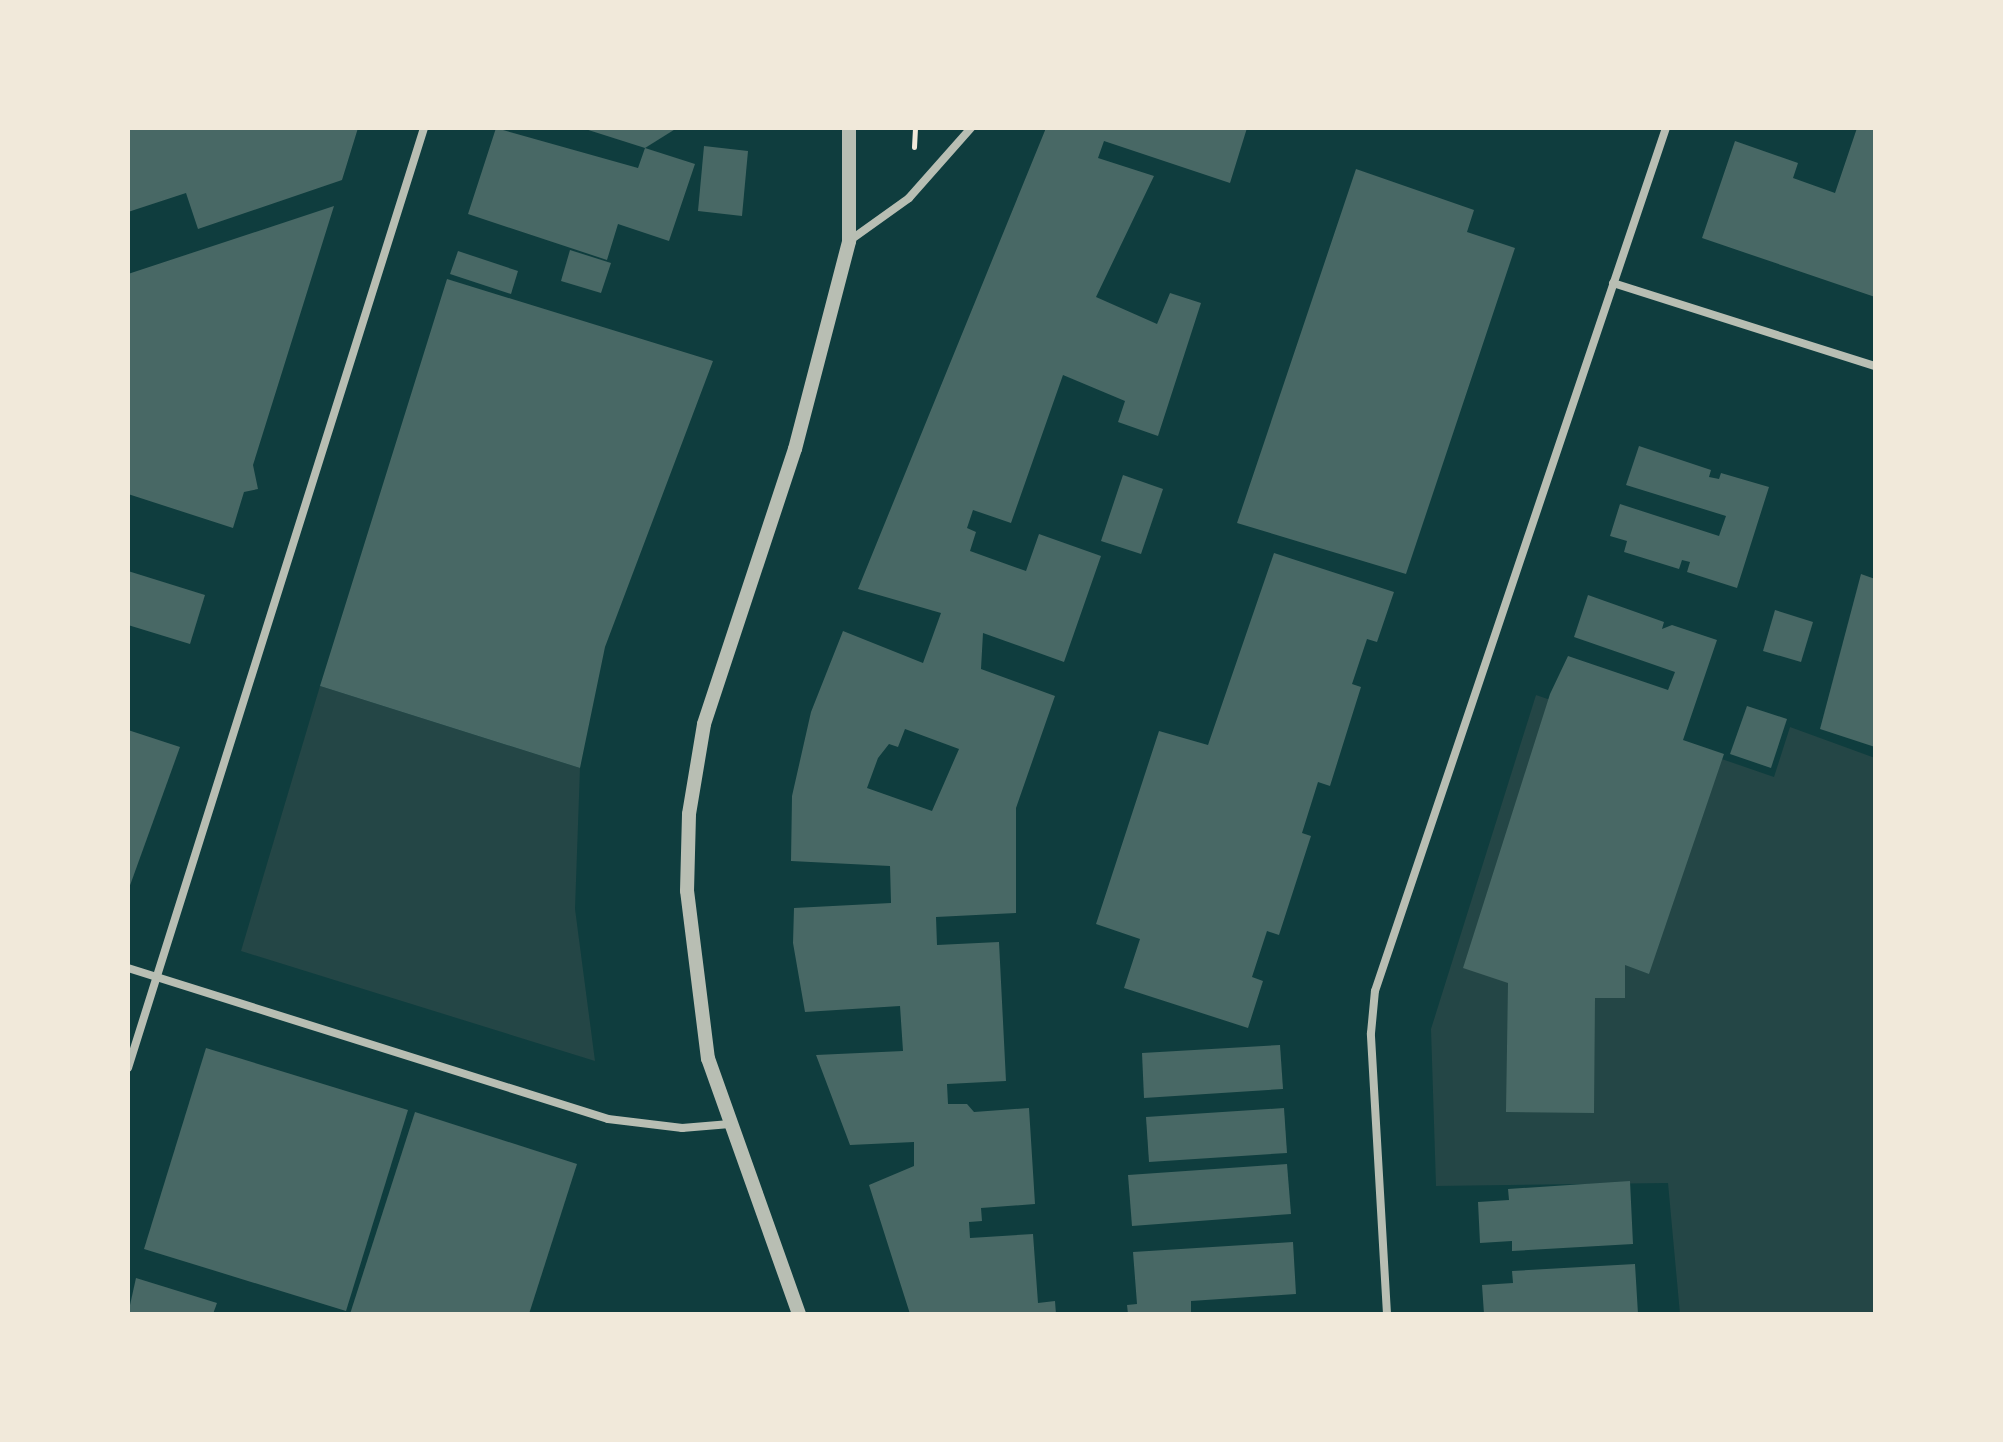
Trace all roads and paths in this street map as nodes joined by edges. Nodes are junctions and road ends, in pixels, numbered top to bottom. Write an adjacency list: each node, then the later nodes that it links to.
1 (424, 128): 9 (street)
2 (849, 128): 5 (street)
3 (971, 128): 5 (street)
4 (1666, 128): 6 (street)
5 (849, 241): 11 (street)
6 (1613, 283): 7 (street); 13 (street)
7 (1875, 366)
8 (128, 968): 9 (street)
9 (156, 977): 10 (street); 11 (street)
10 (128, 1068)
11 (730, 1124): 12 (street)
12 (799, 1314)
13 (1387, 1314)

